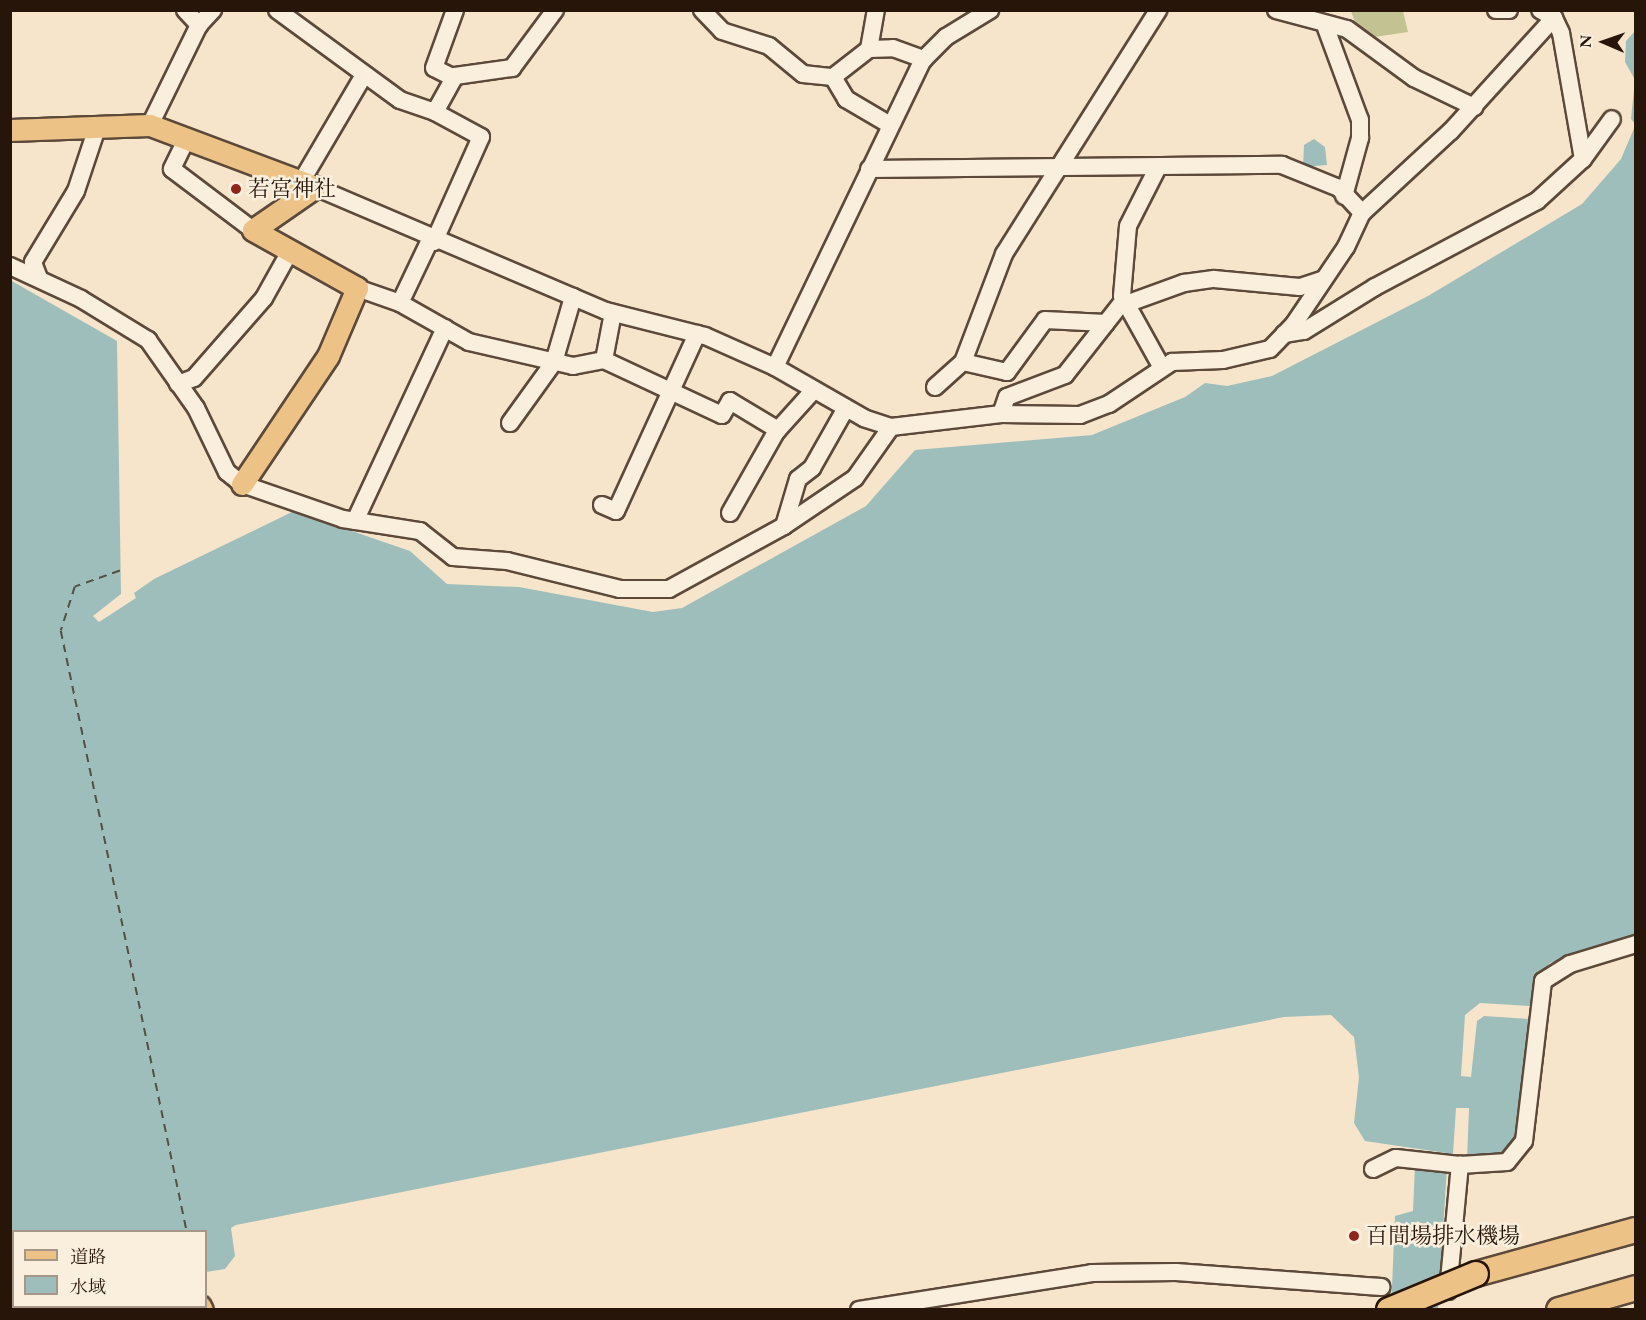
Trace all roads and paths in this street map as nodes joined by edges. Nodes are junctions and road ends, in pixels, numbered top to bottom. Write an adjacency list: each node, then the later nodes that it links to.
1 (185, 10): 14 (street)
2 (213, 10): 14 (street)
3 (277, 10): 18 (street)
4 (455, 10): 20 (street)
5 (555, 10): 20 (street)
6 (702, 10): 19 (street)
7 (876, 10): 16 (street)
8 (990, 10): 17 (street)
9 (1158, 10): 32 (street)
10 (1276, 10): 15 (street)
11 (1496, 10): 12 (street)
12 (1509, 10)
13 (1547, 14): 21 (street); 29 (street)
14 (199, 25): 24 (street)
15 (1326, 28): 21 (street); 34 (street)
16 (869, 49): 17 (street); 19 (street)
17 (924, 59): 25 (street)
18 (364, 75): 22 (street); 33 (street)
19 (833, 77): 25 (street)
20 (454, 78): 22 (street)
21 (1474, 107): 35 (street)
22 (435, 112): 37 (street)
23 (1612, 119): 29 (street)
24 (150, 125): 26 (main road); 28 (main road)
25 (890, 125): 31 (street)
26 (97, 128): 27 (main road); 40 (street)
27 (10, 130)
28 (185, 142): 33 (main road); 36 (street)
29 (1583, 159): 50 (street)
30 (1158, 167): 32 (street); 34 (street); 44 (street)
31 (869, 169): 32 (street); 54 (street)
32 (1056, 170): 53 (street)
33 (308, 185): 36 (main road); 37 (street)
34 (1344, 196): 35 (street)
35 (1362, 213): 41 (street)
36 (253, 230): 38 (main road)
37 (432, 241): 43 (street); 45 (street)
38 (289, 253): 42 (main road); 56 (street)
39 (10, 266): 40 (street)
40 (39, 278): 56 (street)
41 (1322, 280): 44 (street); 50 (street)
42 (357, 288): 45 (street); 65 (main road)
43 (573, 297): 46 (street); 52 (street)
44 (1125, 302): 47 (street); 55 (street)
45 (400, 303): 48 (street)
46 (613, 313): 49 (street); 51 (street)
47 (1106, 323): 53 (street); 61 (street)
48 (445, 328): 52 (street); 68 (street)
49 (697, 334): 54 (street); 58 (street)
50 (1284, 334): 55 (street)
51 (604, 360): 52 (street); 58 (street)
52 (554, 362): 62 (street)
53 (963, 362): 57 (street)
54 (775, 367): 59 (street)
55 (1162, 368): 61 (street)
56 (178, 384): 65 (street)
57 (935, 387)
58 (675, 390): 64 (street); 66 (street)
59 (814, 390): 60 (street); 64 (street)
60 (846, 408): 63 (street); 69 (street)
61 (1001, 414): 63 (street)
62 (510, 423)
63 (891, 427): 69 (street)
64 (778, 430): 67 (street)
65 (242, 484): 68 (street)
66 (602, 505)
67 (730, 513)
68 (355, 521): 69 (street)
69 (784, 526)
70 (1635, 945): 71 (street)
71 (1456, 1163): 72 (street); 76 (street)
72 (1373, 1169)
73 (1635, 1230): 79 (highway, bridge)
74 (1381, 1287): 78 (street)
75 (1635, 1288): 80 (highway)
76 (1448, 1291)
77 (1635, 1301): 81 (highway)
78 (859, 1310)
79 (1389, 1310)
80 (1559, 1310)
81 (1589, 1310)

